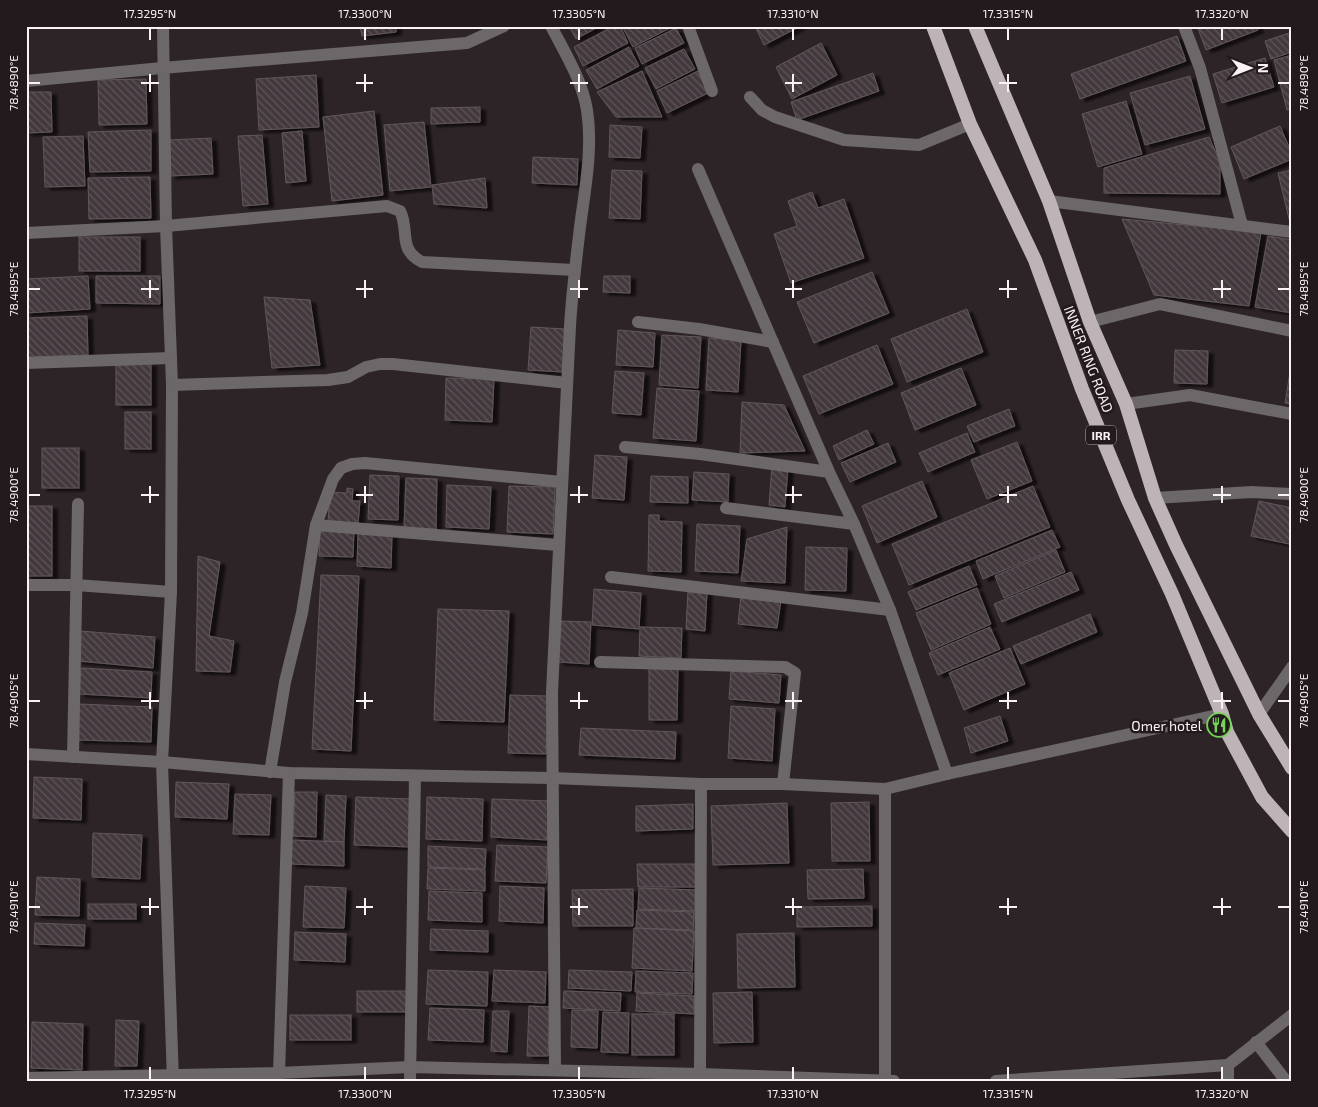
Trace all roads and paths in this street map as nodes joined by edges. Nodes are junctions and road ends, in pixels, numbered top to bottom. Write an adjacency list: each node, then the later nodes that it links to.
1 (163, 26): 8 (street)
2 (504, 26): 8 (street)
3 (551, 26): 19 (street)
4 (688, 26): 10 (street)
5 (933, 26): 12 (highway, INNER RING ROAD / IRR)
6 (975, 26): 14 (highway, INNER RING ROAD / IRR)
7 (1184, 26): 15 (street)
8 (162, 68): 9 (street); 16 (street)
9 (26, 81)
10 (712, 91)
11 (750, 97): 12 (street)
12 (970, 124): 47 (highway, INNER RING ROAD / IRR)
13 (698, 169): 23 (street)
14 (1049, 202): 15 (street); 21 (highway, INNER RING ROAD / IRR)
15 (1242, 225): 17 (street)
16 (166, 226): 18 (street); 19 (street); 24 (street)
17 (1292, 232)
18 (26, 233)
19 (574, 270): 26 (street)
20 (638, 322): 23 (street)
21 (1090, 322): 22 (street); 28 (highway, INNER RING ROAD / IRR)
22 (1292, 330)
23 (773, 342): 31 (street)
24 (171, 358): 25 (street); 27 (street)
25 (26, 363)
26 (567, 383): 27 (street); 32 (street)
27 (172, 385): 43 (street)
28 (1126, 404): 29 (street); 34 (highway, INNER RING ROAD / IRR)
29 (1292, 414)
30 (625, 446): 31 (street)
31 (829, 472): 37 (street)
32 (562, 482): 38 (street); 39 (street)
33 (1292, 494): 34 (street)
34 (1155, 498): 48 (highway, INNER RING ROAD / IRR)
35 (78, 504): 42 (street)
36 (726, 508): 37 (street)
37 (854, 524): 44 (street)
38 (316, 525): 39 (street); 53 (street)
39 (558, 545): 57 (street)
40 (611, 577): 44 (street)
41 (26, 584): 42 (street)
42 (76, 585): 43 (street); 50 (street)
43 (171, 592): 51 (street)
44 (890, 610): 55 (street)
45 (600, 662): 59 (street)
46 (1292, 667): 48 (street)
47 (1222, 714): 55 (street); 61 (highway, INNER RING ROAD / IRR)
48 (1260, 714): 52 (highway, INNER RING ROAD / IRR)
49 (26, 754): 50 (street)
50 (73, 757): 51 (street)
51 (162, 762): 53 (street); 72 (street)
52 (1292, 768)
53 (270, 772): 54 (street)
54 (289, 773): 56 (street); 67 (street)
55 (947, 774): 60 (street)
56 (415, 776): 57 (street); 65 (street)
57 (552, 778): 58 (street); 66 (street)
58 (701, 784): 59 (street); 68 (street)
59 (783, 784): 60 (street)
60 (885, 789): 75 (street)
61 (1292, 831)
62 (1292, 1015): 63 (street)
63 (1256, 1042): 64 (street); 80 (street)
64 (1228, 1065): 71 (street); 79 (street)
65 (410, 1067): 67 (street); 69 (street); 76 (street)
66 (555, 1070): 69 (street); 70 (street)
67 (279, 1073): 72 (street)
68 (700, 1074): 70 (street); 74 (street)
69 (537, 1075)
70 (675, 1077)
71 (1106, 1077): 78 (street)
72 (173, 1078): 73 (street)
73 (34, 1079)
74 (812, 1079): 75 (street)
75 (885, 1080): 77 (street)
76 (410, 1081)
77 (894, 1081)
78 (996, 1081)
79 (1228, 1081)
80 (1286, 1081)

